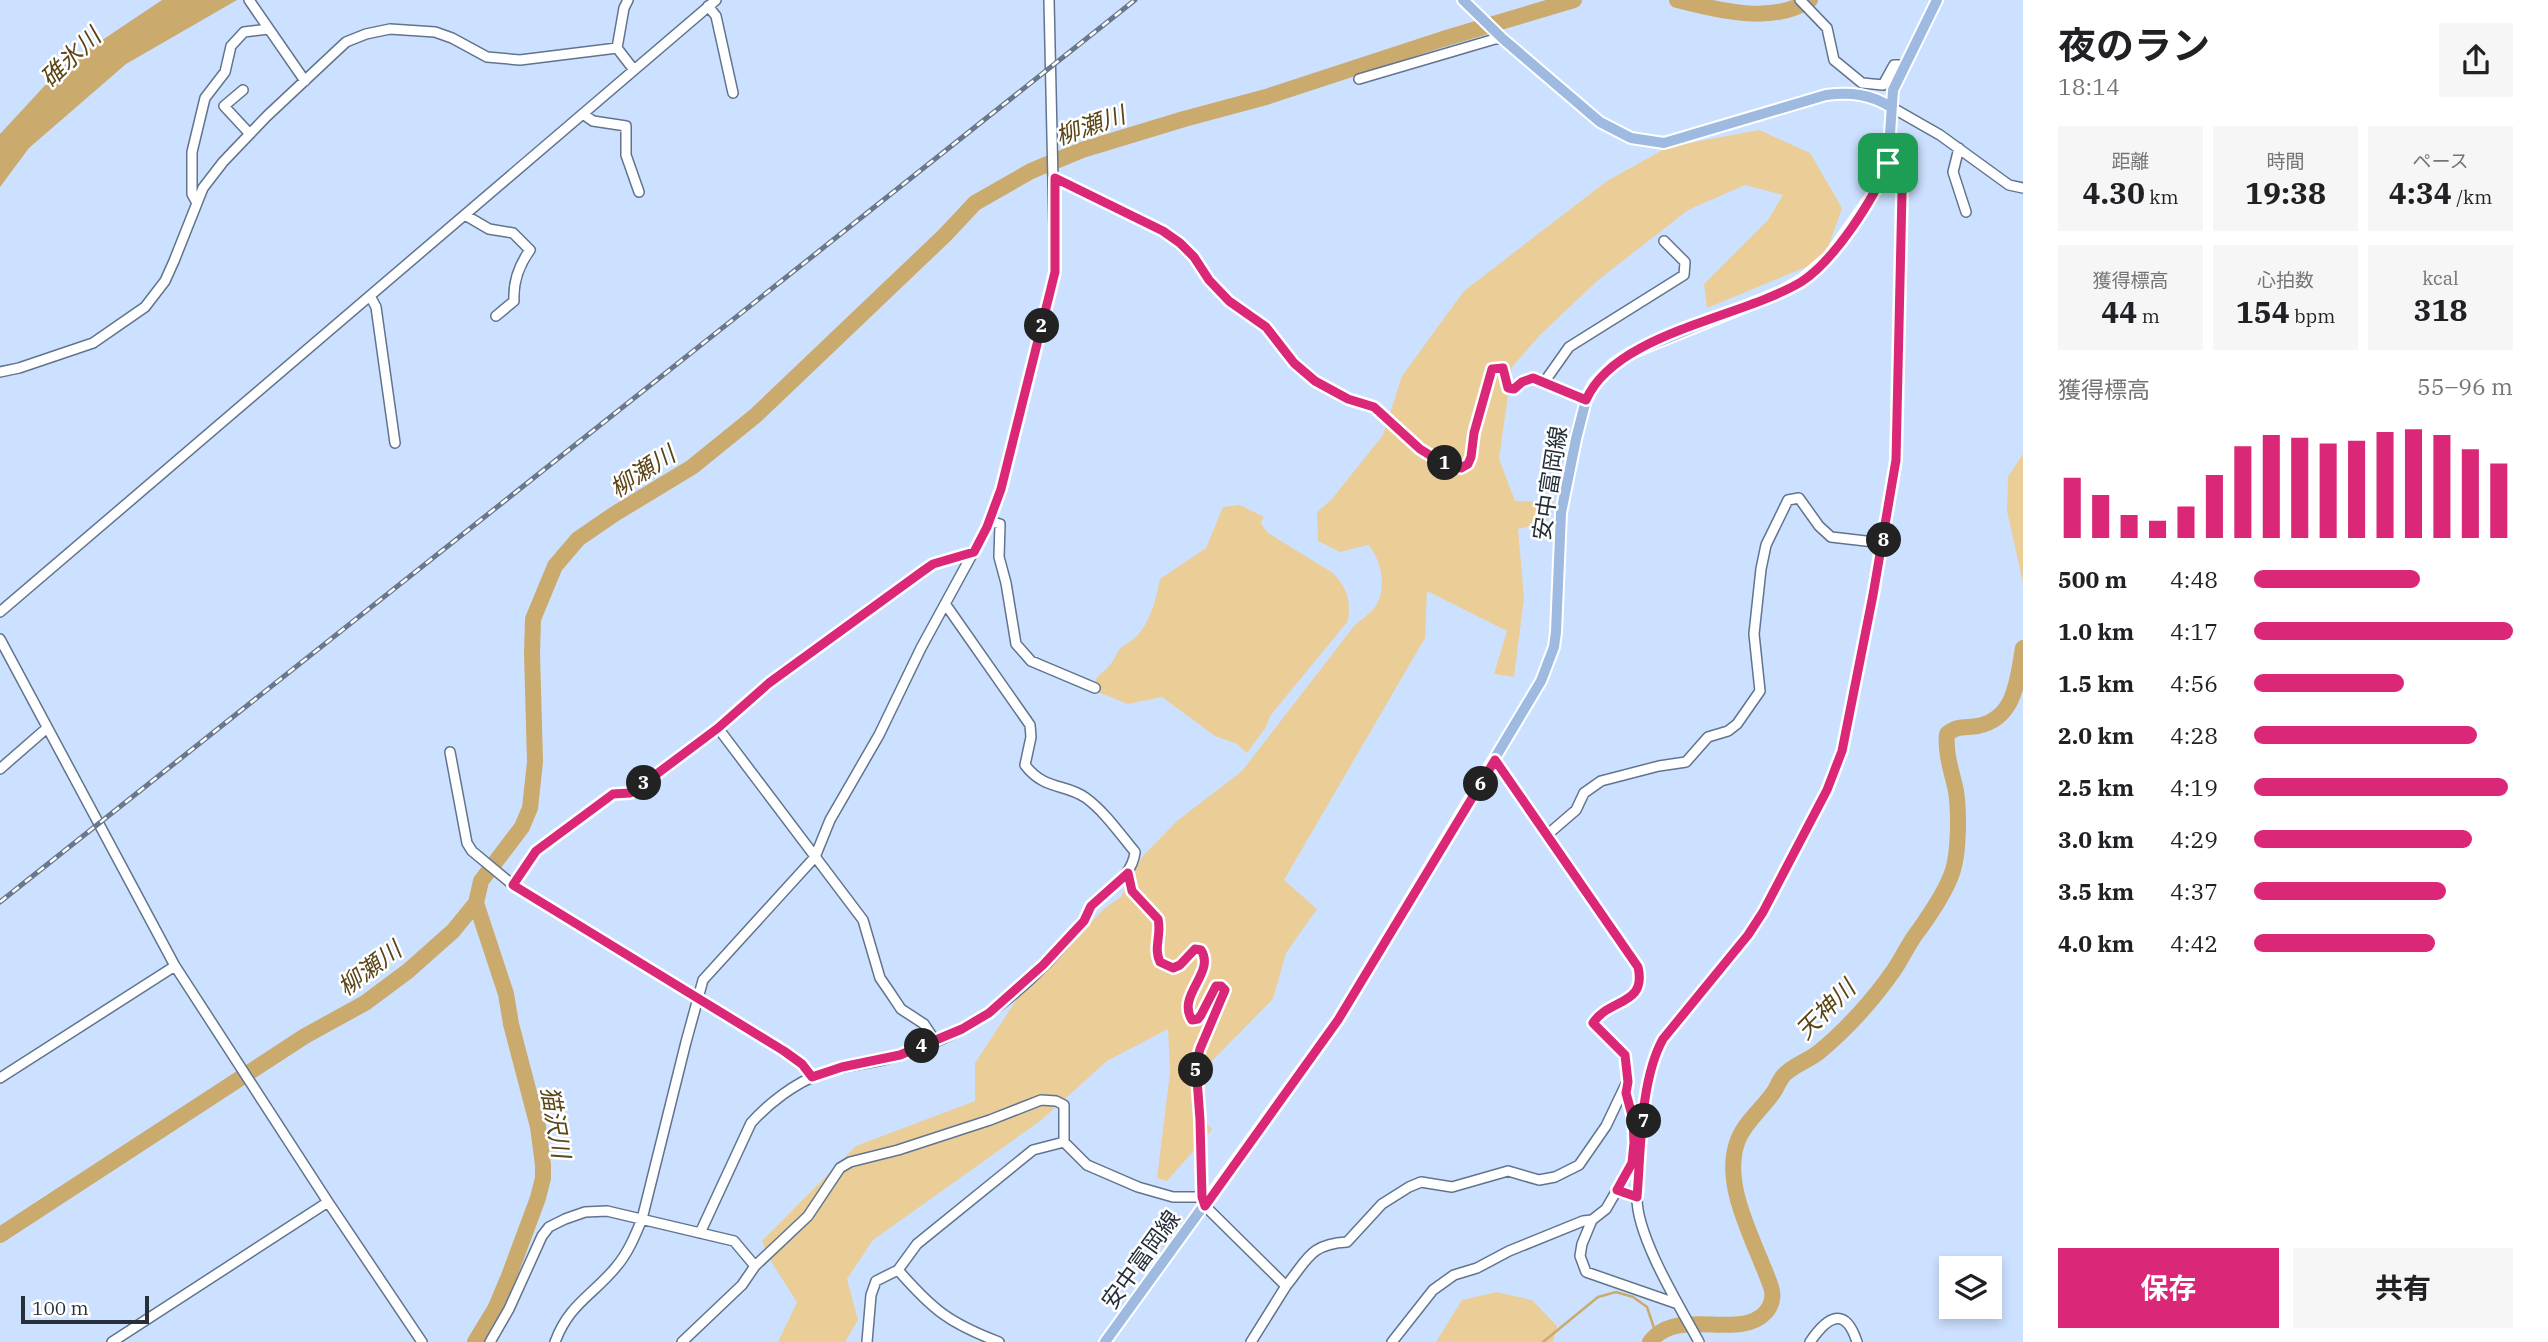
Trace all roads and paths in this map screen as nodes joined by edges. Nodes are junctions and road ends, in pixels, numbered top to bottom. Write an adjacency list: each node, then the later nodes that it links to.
1 (249, 0): 8 (street)
2 (628, 0): 10 (street)
3 (1049, 0): 22 (street)
4 (1463, 0): 9 (main road)
5 (1800, 0): 11 (street)
6 (1937, 0): 11 (main road, 安中富岡線)
7 (712, 3): 12 (street); 16 (street)
8 (267, 27): 14 (street); 25 (street)
9 (1502, 38): 13 (street); 17 (main road)
10 (617, 48): 12 (street); 14 (street)
11 (1904, 65): 17 (main road, 安中富岡線)
12 (634, 70): 18 (street)
13 (1359, 79)
14 (305, 81): 19 (street)
15 (243, 90): 19 (street)
16 (733, 93)
17 (1891, 107): 20 (street); 21 (main road, 安中富岡線)
18 (583, 114): 24 (street); 27 (street)
19 (250, 134): 25 (street)
20 (1959, 148): 23 (street); 26 (street)
21 (1888, 163): 33 (main road, 安中富岡線); 36 (street)
22 (1054, 176): 32 (street); 35 (street)
23 (2023, 188)
24 (639, 192)
25 (197, 203): 31 (street)
26 (1966, 212)
27 (465, 215): 29 (street); 30 (street)
28 (1664, 241): 32 (street)
29 (370, 296): 34 (street); 39 (street)
30 (496, 316)
31 (0, 372)
32 (1545, 381): 33 (street)
33 (1586, 400): 45 (main road, 安中富岡線)
34 (395, 443)
35 (989, 521): 37 (street); 41 (street)
36 (1883, 543): 47 (street); 59 (street)
37 (974, 552): 38 (street); 43 (street)
38 (946, 605): 48 (street); 49 (street)
39 (0, 612)
40 (0, 639): 42 (street)
41 (1094, 688)
42 (47, 728): 46 (street); 51 (street)
43 (718, 728): 48 (street); 50 (street)
44 (450, 752): 50 (street)
45 (1495, 760): 47 (street); 61 (main road, 安中富岡線)
46 (0, 769)
47 (1547, 835): 56 (street)
48 (815, 857): 52 (street); 53 (street)
49 (1128, 873): 53 (street); 61 (street)
50 (510, 881): 52 (street)
51 (175, 966): 55 (street); 60 (street)
52 (697, 999): 54 (street); 62 (street)
53 (936, 1042): 54 (street)
54 (812, 1077): 64 (street)
55 (0, 1078)
56 (1628, 1082): 58 (street); 67 (street)
57 (1064, 1142): 61 (street); 65 (street); 66 (street)
58 (1617, 1190): 59 (street); 63 (street)
59 (1637, 1197): 68 (street)
60 (328, 1202): 70 (street); 71 (street)
61 (1203, 1202): 67 (street); 77 (main road, 安中富岡線)
62 (642, 1219): 64 (street); 72 (street); 73 (street)
63 (1592, 1220): 68 (street); 79 (street)
64 (700, 1233): 65 (street)
65 (755, 1266): 74 (street)
66 (898, 1270): 75 (street); 76 (street)
67 (1286, 1286): 78 (street)
68 (1678, 1304): 69 (street)
69 (1697, 1339)
70 (112, 1342)
71 (422, 1342)
72 (490, 1342)
73 (555, 1342)
74 (682, 1342)
75 (867, 1342)
76 (999, 1342)
77 (1105, 1342)
78 (1251, 1342)
79 (1392, 1342)
80 (1810, 1342): 81 (street)
81 (1857, 1342)

